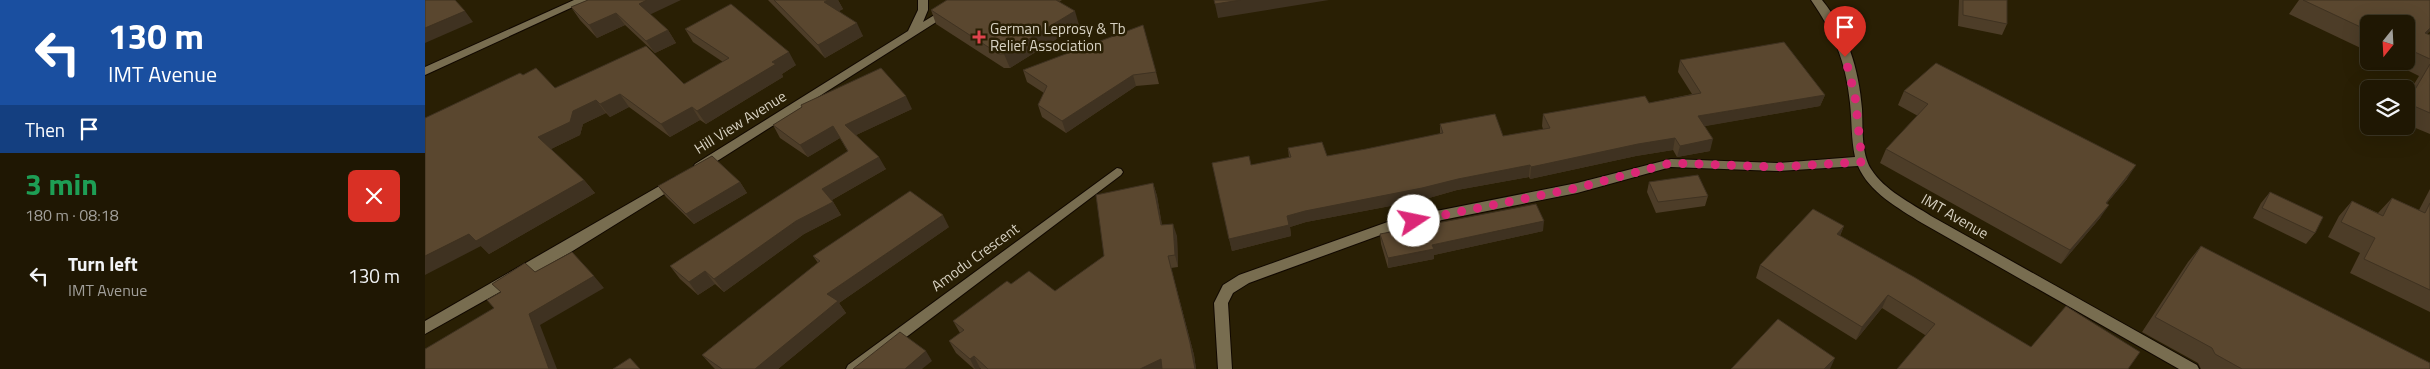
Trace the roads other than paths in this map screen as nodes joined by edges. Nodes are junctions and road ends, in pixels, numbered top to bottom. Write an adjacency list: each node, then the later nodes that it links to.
1 (583, 0): 6 (street)
2 (923, 0): 5 (street)
3 (966, 0): 5 (street, Hill View Avenue)
4 (1816, 0): 7 (street, IMT Avenue)
5 (912, 34): 9 (street, Hill View Avenue)
6 (425, 71)
7 (1862, 162): 11 (street); 12 (street, IMT Avenue)
8 (1117, 172): 10 (street, Amodu Crescent)
9 (425, 328)
10 (853, 369)
11 (1225, 369)
12 (2192, 369)

